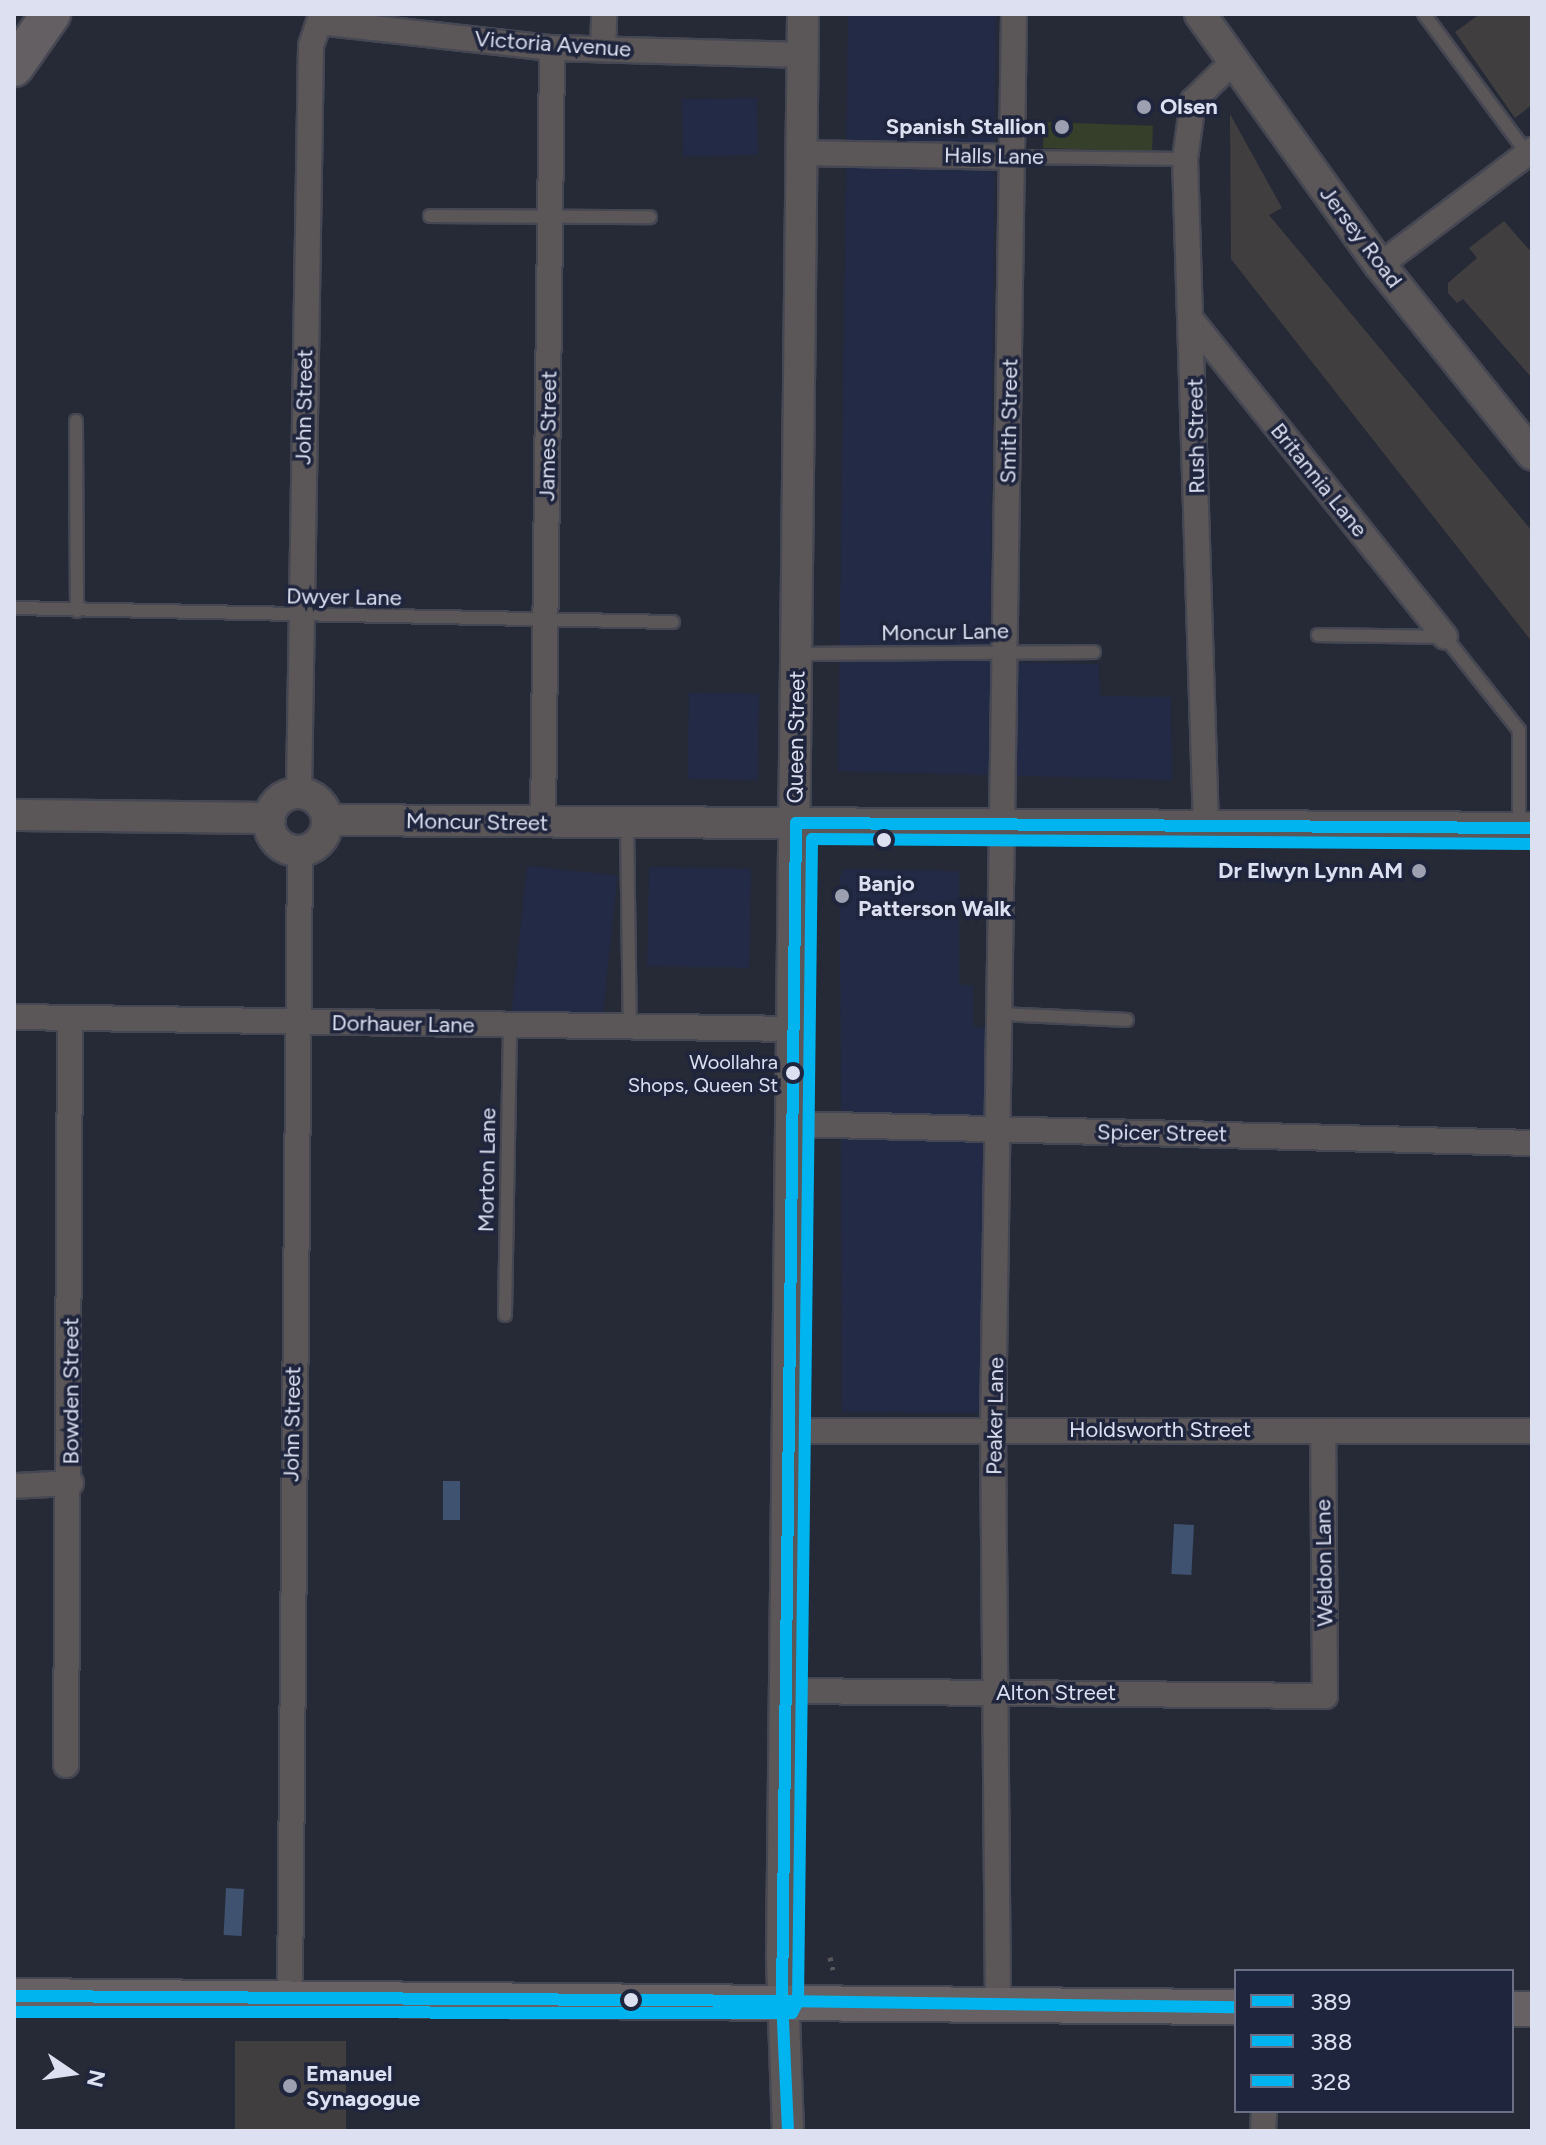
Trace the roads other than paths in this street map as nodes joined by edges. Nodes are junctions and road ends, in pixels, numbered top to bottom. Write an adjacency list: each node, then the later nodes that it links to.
1 (51, 14): 12 (main road)
2 (604, 14): 9 (street)
3 (803, 14): 10 (street, Queen Street)
4 (1014, 14): 15 (street, Smith Street)
5 (1424, 14): 14 (lane)
6 (1206, 16): 11 (street, Jersey Road)
7 (313, 18): 8 (street, Victoria Avenue); 26 (street, John Street)
8 (552, 48): 9 (street, Victoria Avenue); 18 (street, James Street)
9 (603, 49): 10 (street, Victoria Avenue)
10 (803, 55): 13 (street, Queen Street)
11 (1233, 62): 16 (street, Rush Street); 20 (street, Jersey Road)
12 (14, 67)
13 (802, 153): 15 (street, Halls Lane); 33 (street, Queen Street)
14 (1530, 155): 20 (street)
15 (1014, 157): 16 (lane, Halls Lane); 31 (street, Smith Street)
16 (1185, 159): 21 (street, Rush Street)
17 (430, 216): 18 (lane)
18 (550, 217): 19 (lane); 27 (street, James Street)
19 (650, 217)
20 (1380, 265): 23 (street, Jersey Road)
21 (1193, 322): 30 (street, Britannia Lane); 41 (street, Rush Street)
22 (76, 421): 25 (lane)
23 (1532, 454)
24 (14, 608): 25 (lane, Dwyer Lane)
25 (77, 611): 26 (lane, Dwyer Lane)
26 (301, 616): 27 (lane, Dwyer Lane); 34 (street, John Street)
27 (546, 621): 28 (lane, Dwyer Lane); 38 (street, James Street)
28 (673, 622)
29 (1318, 635): 30 (lane)
30 (1445, 637): 42 (lane, Britannia Lane)
31 (1004, 650): 32 (lane, Moncur Lane); 33 (lane, Moncur Lane); 43 (street, Smith Street)
32 (1094, 652)
33 (797, 654): 40 (street, Queen Street)
34 (299, 793): 36 (street); 37 (street)
35 (14, 815): 36 (street)
36 (270, 818): 44 (street)
37 (327, 820): 38 (street, Moncur Street); 44 (street)
38 (543, 823): 39 (street, Moncur Street)
39 (627, 823): 40 (street, Moncur Street); 51 (lane)
40 (796, 823): 43 (street, Moncur Street); 52 (street, Queen Street)
41 (1206, 827): 42 (street, Moncur Street); 43 (street, Moncur Street)
42 (1526, 828)
43 (1002, 829): 45 (street, Peaker Lane)
44 (300, 851): 49 (street, John Street)
45 (1000, 1014): 48 (lane); 54 (street, Peaker Lane)
46 (14, 1017): 47 (street, Dorhauer Lane)
47 (70, 1018): 49 (street, Dorhauer Lane); 61 (street, Bowden Street)
48 (1127, 1020)
49 (296, 1023): 50 (street, Dorhauer Lane); 68 (street, John Street)
50 (510, 1025): 51 (street, Dorhauer Lane); 56 (lane, Morton Lane)
51 (630, 1027): 52 (street, Dorhauer Lane)
52 (793, 1029): 53 (street, Queen Street)
53 (792, 1124): 54 (street, Spicer Street); 58 (street, Queen Street)
54 (1001, 1130): 55 (street, Spicer Street); 57 (street, Peaker Lane)
55 (1532, 1143)
56 (505, 1315)
57 (993, 1430): 58 (street, Holdsworth Street); 59 (street, Holdsworth Street); 64 (street, Peaker Lane)
58 (788, 1431): 63 (street, Queen Street)
59 (1323, 1431): 60 (street, Holdsworth Street); 65 (street, Weldon Lane)
60 (1532, 1431)
61 (71, 1483): 62 (street); 66 (street, Bowden Street)
62 (14, 1486)
63 (786, 1691): 64 (street, Alton Street); 69 (street, Queen Street)
64 (997, 1693): 65 (street, Alton Street); 70 (street, Peaker Lane)
65 (1325, 1696)
66 (66, 1765)
67 (14, 1996): 68 (main road)
68 (290, 1996): 69 (main road)
69 (782, 2001): 70 (main road); 72 (street, Queen Street)
70 (998, 2004): 71 (main road)
71 (1234, 2007)
72 (788, 2131)

